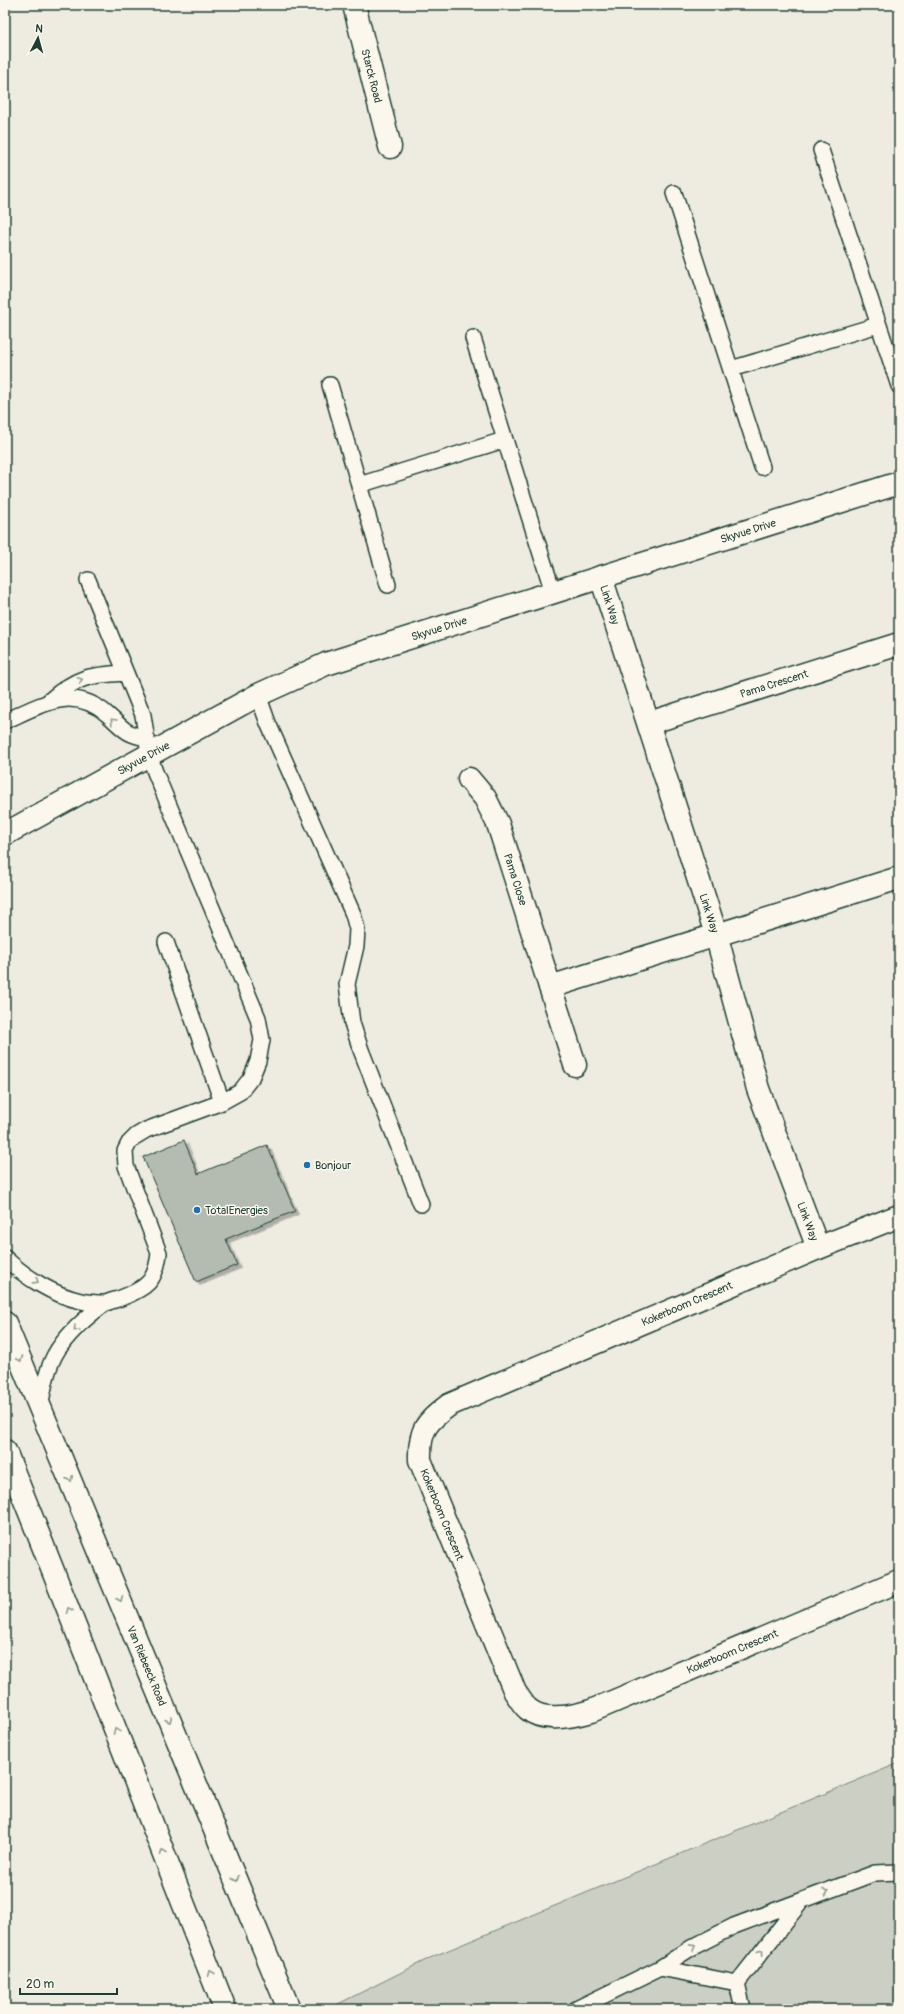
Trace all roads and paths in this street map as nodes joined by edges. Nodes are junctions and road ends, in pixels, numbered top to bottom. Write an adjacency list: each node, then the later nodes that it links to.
1 (354, 5): 2 (street, Starck Road)
2 (390, 147)
3 (821, 150): 5 (lane)
4 (674, 193): 7 (lane)
5 (878, 325): 7 (lane); 9 (lane)
6 (473, 338): 10 (lane)
7 (731, 369): 11 (lane)
8 (330, 385): 13 (lane)
9 (899, 386)
10 (504, 440): 13 (lane); 17 (lane)
11 (762, 467)
12 (899, 483): 14 (street, Skyvue Drive)
13 (359, 485): 16 (lane)
14 (601, 577): 17 (street, Skyvue Drive); 23 (street, Link Way)
15 (88, 580): 19 (lane)
16 (388, 584)
17 (553, 592): 20 (street, Skyvue Drive)
18 (899, 644): 23 (street, Pama Crescent)
19 (125, 673): 21 (lane, one-way to 19); 24 (lane)
20 (258, 695): 24 (street, Skyvue Drive); 33 (lane)
21 (48, 702): 22 (lane); 24 (lane, one-way to 21)
22 (5, 721)
23 (649, 723): 28 (street, Link Way)
24 (148, 746): 26 (street, Skyvue Drive); 32 (lane)
25 (469, 779): 30 (street, Pama Close)
26 (5, 834)
27 (899, 878): 28 (street)
28 (716, 934): 30 (street); 35 (street, Link Way)
29 (166, 942): 32 (lane)
30 (550, 987): 31 (street, Pama Close)
31 (575, 1064)
32 (222, 1102): 37 (lane)
33 (421, 1204)
34 (899, 1216): 35 (street, Kokerboom Crescent)
35 (818, 1248): 41 (street, Kokerboom Crescent)
36 (5, 1258): 37 (lane, one-way to 37)
37 (106, 1303): 39 (lane, one-way to 39)
38 (5, 1323): 39 (street, Van Riebeeck Road, one-way to 39)
39 (40, 1407): 47 (street, Van Riebeeck Road, one-way to 47)
40 (5, 1451): 46 (street, one-way to 40)
41 (899, 1581)
42 (899, 1872): 43 (lane, one-way to 42)
43 (800, 1903): 44 (lane, one-way to 43); 45 (lane, one-way to 43)
44 (660, 1968): 45 (lane); 48 (lane)
45 (736, 1983): 49 (lane)
46 (225, 2009)
47 (289, 2009)
48 (576, 2009)
49 (743, 2009)

